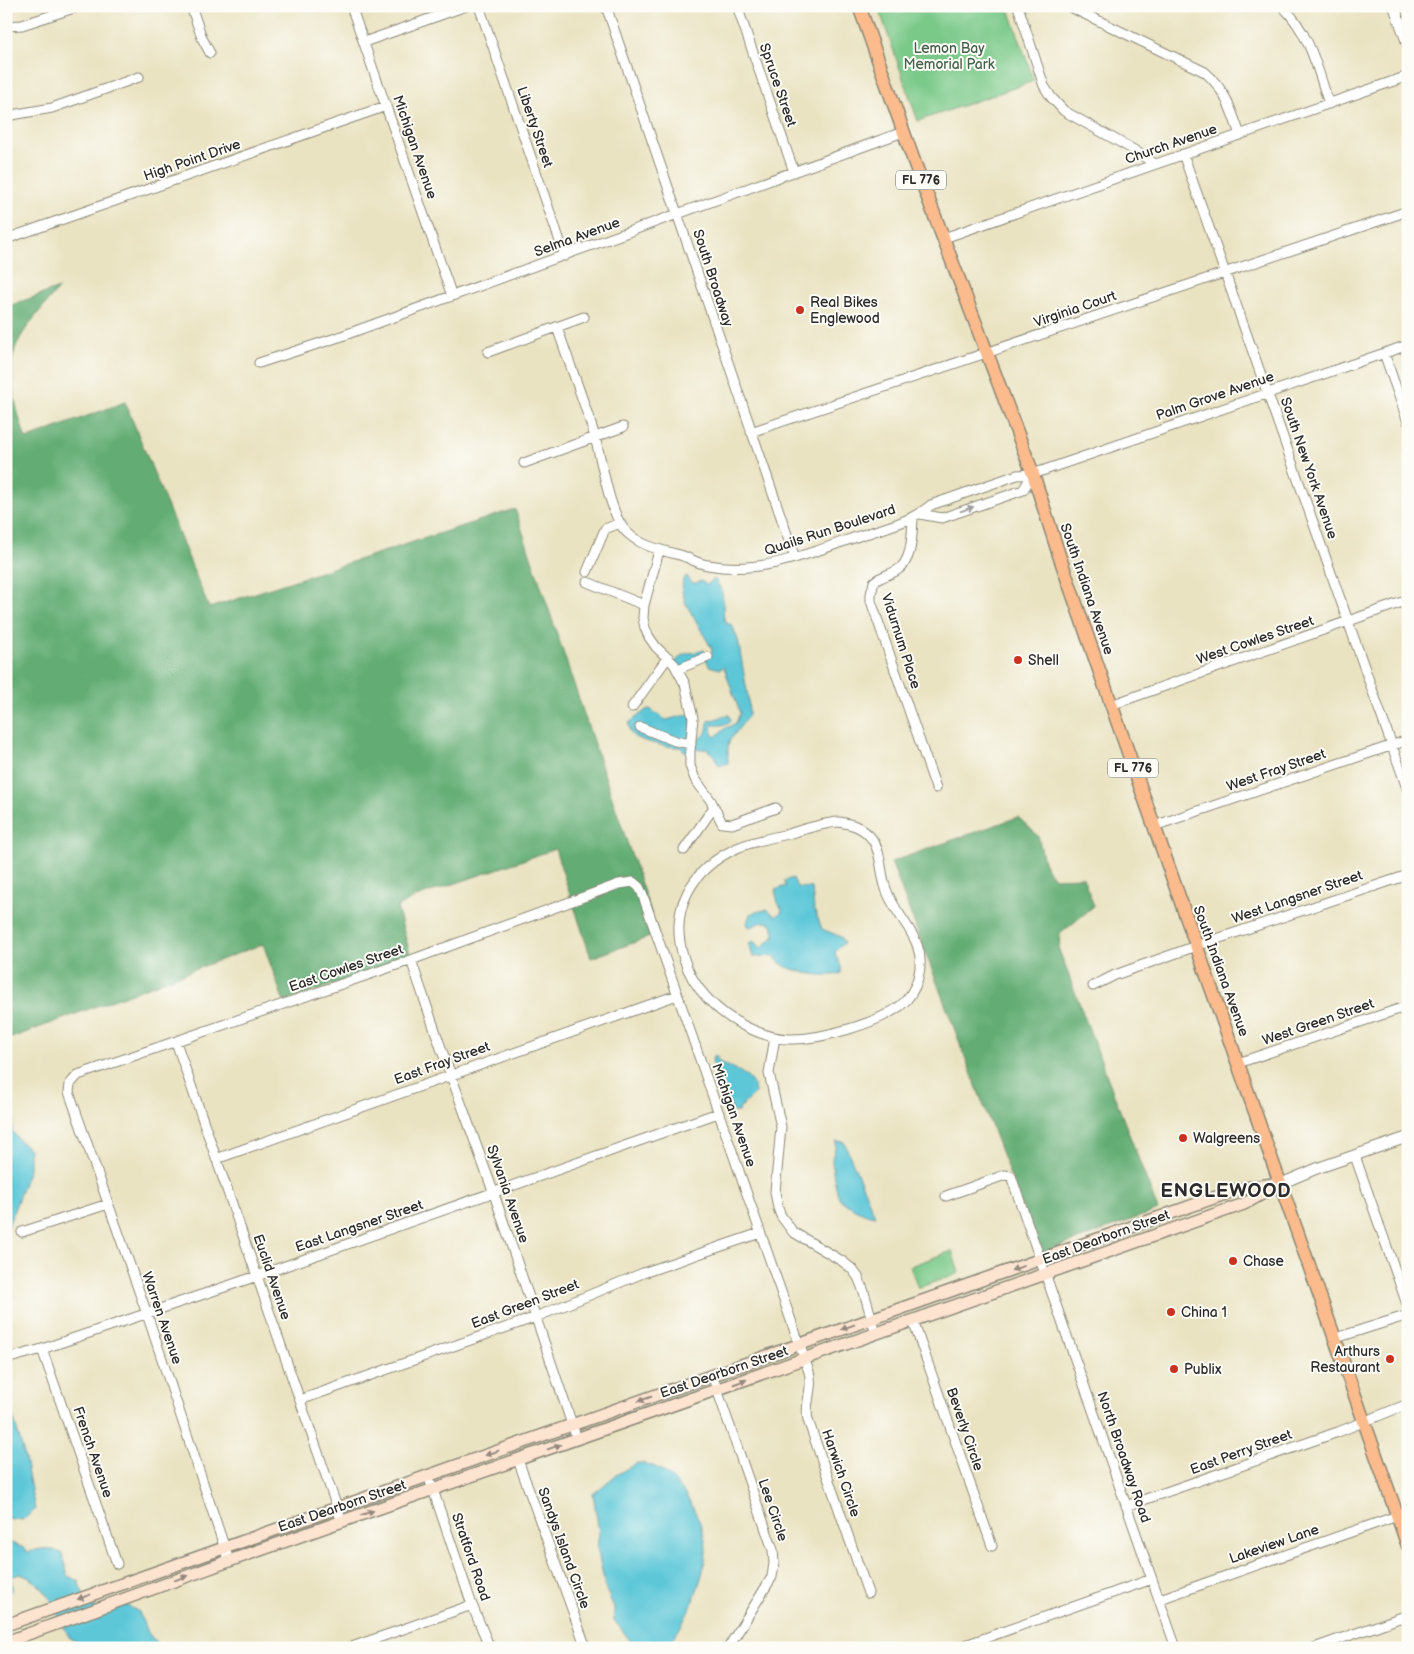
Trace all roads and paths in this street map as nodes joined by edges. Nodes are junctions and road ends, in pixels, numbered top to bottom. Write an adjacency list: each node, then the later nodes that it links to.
1 (80, 6): 13 (street)
2 (191, 6): 16 (street)
3 (351, 6): 14 (street, Michigan Avenue)
4 (466, 6): 14 (street)
5 (479, 6): 31 (street, Liberty Street)
6 (606, 6): 28 (street, South Broadway)
7 (737, 6): 26 (street, Spruce Street)
8 (859, 6): 22 (main road, South Indiana Avenue / FL 776)
9 (1018, 6): 25 (street)
10 (1068, 6): 23 (street)
11 (1282, 6): 19 (street)
12 (1394, 6): 15 (street)
13 (6, 26)
14 (364, 42): 20 (street, Michigan Avenue)
15 (1408, 45)
16 (210, 53)
17 (1408, 76): 19 (street, Church Avenue)
18 (139, 77): 21 (street)
19 (1329, 104): 23 (street, Church Avenue)
20 (386, 106): 30 (street, High Point Drive); 33 (street, Michigan Avenue)
21 (6, 116)
22 (904, 132): 26 (street, Selma Avenue); 29 (main road, South Indiana Avenue / FL 776)
23 (1240, 134): 24 (street, Church Avenue)
24 (1183, 154): 25 (street, Church Avenue); 32 (street, South New York Avenue)
25 (1155, 164): 29 (street, Church Avenue)
26 (794, 172): 28 (street, Selma Avenue)
27 (1408, 211): 32 (street, Virginia Court)
28 (678, 215): 31 (street, Selma Avenue); 44 (street, South Broadway)
29 (944, 238): 38 (main road, South Indiana Avenue / FL 776)
30 (6, 239)
31 (565, 256): 33 (street, Selma Avenue)
32 (1225, 272): 38 (street, Virginia Court); 41 (street, South New York Avenue)
33 (452, 296): 40 (street, Selma Avenue)
34 (584, 317): 35 (street)
35 (557, 327): 37 (street); 45 (street, Quails Run Boulevard)
36 (1408, 345): 39 (street, Palm Grove Avenue)
37 (488, 352)
38 (988, 352): 44 (street, Virginia Court); 47 (main road, South Indiana Avenue / FL 776)
39 (1384, 353): 41 (street, Palm Grove Avenue); 42 (street)
40 (259, 363)
41 (1268, 392): 47 (street, Palm Grove Avenue); 56 (street, South New York Avenue)
42 (1408, 422)
43 (623, 427): 45 (street)
44 (751, 432): 51 (street, South Broadway)
45 (595, 437): 46 (street); 49 (street, Quails Run Boulevard)
46 (524, 463)
47 (1033, 474): 48 (street, Quails Run Boulevard); 48 (street, Quails Run Boulevard, one-way to 47); 60 (main road, South Indiana Avenue / FL 776)
48 (917, 515): 51 (street, Quails Run Boulevard); 66 (street, Vidurnum Place)
49 (620, 523): 50 (street, Quails Run Boulevard); 52 (street)
50 (659, 551): 51 (street, Quails Run Boulevard); 55 (street)
51 (795, 558)
52 (587, 572)
53 (587, 582): 55 (street)
54 (1408, 600): 56 (street, West Cowles Street)
55 (644, 605): 57 (street)
56 (1348, 621): 60 (street, West Cowles Street); 65 (street, South New York Avenue)
57 (668, 657): 59 (street); 61 (street)
58 (708, 657): 59 (street)
59 (678, 670): 64 (street)
60 (1111, 705): 70 (main road, South Indiana Avenue / FL 776)
61 (632, 706)
62 (640, 726): 64 (street)
63 (1408, 740): 65 (street, West Fray Street)
64 (691, 744): 68 (street)
65 (1391, 746): 67 (street, South New York Avenue); 70 (street, West Fray Street)
66 (936, 788)
67 (1408, 791)
68 (714, 807): 69 (street); 71 (street)
69 (776, 808)
70 (1154, 826): 74 (main road, South Indiana Avenue / FL 776)
71 (684, 850)
72 (1408, 875): 74 (street, West Langsner Street)
73 (632, 882): 75 (street, East Cowles Street); 77 (street, Michigan Avenue)
74 (1196, 946): 76 (street); 81 (main road, South Indiana Avenue / FL 776)
75 (411, 960): 80 (street, East Cowles Street); 82 (street, Sylvania Avenue)
76 (1093, 986)
77 (677, 995): 82 (street, East Fray Street); 84 (street, Michigan Avenue)
78 (1408, 1006): 81 (street, West Green Street)
79 (775, 1037): 79 (street); 101 (street)
80 (176, 1042): 83 (street, East Cowles Street); 87 (street, Euclid Avenue)
81 (1238, 1063): 88 (main road, South Indiana Avenue / FL 776)
82 (452, 1074): 87 (street, East Fray Street); 89 (street, Sylvania Avenue)
83 (70, 1084): 91 (street, Warren Avenue)
84 (718, 1113): 89 (street, East Langsner Street); 93 (street, Michigan Avenue)
85 (1408, 1137): 86 (street)
86 (1355, 1156): 88 (street); 97 (street)
87 (216, 1159): 96 (street, Euclid Avenue)
88 (1280, 1184): 94 (main road, East Dearborn Street); 95 (main road, East Dearborn Street); 104 (main road, FL 776)
89 (494, 1194): 96 (street, East Langsner Street); 100 (street, Sylvania Avenue)
90 (946, 1196): 94 (street, North Broadway Road)
91 (108, 1204): 92 (street); 98 (street, Warren Avenue)
92 (22, 1232)
93 (760, 1233): 100 (street, East Green Street); 105 (street, Michigan Avenue)
94 (1041, 1259): 95 (street, North Broadway Road); 101 (main road, East Dearborn Street, one-way to 101)
95 (1046, 1275): 102 (main road, East Dearborn Street); 119 (street, North Broadway Road)
96 (257, 1276): 98 (street, East Langsner Street); 111 (street, Euclid Avenue)
97 (1408, 1307)
98 (147, 1314): 106 (street, East Langsner Street); 123 (street, Warren Avenue)
99 (1408, 1315): 104 (street)
100 (536, 1317): 111 (street, East Green Street); 114 (street, Sylvania Avenue)
101 (871, 1319): 103 (street); 105 (main road, East Dearborn Street, one-way to 105)
102 (912, 1322): 103 (main road, East Dearborn Street); 124 (street, Beverly Circle)
103 (876, 1334): 108 (main road, East Dearborn Street)
104 (1336, 1338): 113 (main road, FL 776)
105 (799, 1344): 108 (street, Michigan Avenue); 109 (main road, East Dearborn Street)
106 (42, 1349): 107 (street, East Langsner Street); 127 (street, French Avenue)
107 (6, 1359)
108 (805, 1359): 110 (main road, East Dearborn Street, one-way to 108); 129 (street, Harwich Circle)
109 (712, 1375): 110 (street, Lee Circle); 114 (main road, East Dearborn Street, one-way to 114)
110 (717, 1390): 115 (main road, East Dearborn Street); 138 (street, Lee Circle)
111 (300, 1400): 120 (street, Euclid Avenue)
112 (1408, 1404): 113 (street, East Perry Street)
113 (1364, 1420): 119 (street, East Perry Street); 121 (main road, FL 776)
114 (572, 1424): 115 (street, Sylvania Avenue); 117 (main road, East Dearborn Street, one-way to 117)
115 (578, 1439): 116 (main road, East Dearborn Street, one-way to 115)
116 (518, 1460): 118 (main road, East Dearborn Street); 135 (street, Sandys Island Circle)
117 (428, 1475): 118 (street, Stratford Road); 120 (main road, East Dearborn Street)
118 (433, 1490): 122 (main road, East Dearborn Street, one-way to 118); 131 (street, Stratford Road)
119 (1126, 1506): 128 (street, North Broadway Road)
120 (337, 1507): 122 (street, Euclid Avenue); 123 (main road, East Dearborn Street)
121 (1397, 1516): 125 (main road, FL 776); 130 (street, Lakeview Lane)
122 (342, 1522): 126 (main road, East Dearborn Street)
123 (224, 1546): 126 (street, Warren Avenue); 133 (main road, East Dearborn Street, one-way to 133)
124 (992, 1546)
125 (1408, 1546)
126 (229, 1561): 134 (main road, East Dearborn Street, one-way to 126)
127 (117, 1564)
128 (1152, 1579): 130 (street, North Broadway Road); 139 (street)
129 (868, 1593)
130 (1160, 1599): 140 (street, North Broadway Road)
131 (472, 1604): 136 (street); 137 (street, Stratford Road)
132 (1408, 1615): 141 (street)
133 (6, 1624)
134 (6, 1642)
135 (585, 1645)
136 (349, 1648)
137 (490, 1648)
138 (728, 1648)
139 (957, 1648)
140 (1176, 1648)
141 (1314, 1648)

